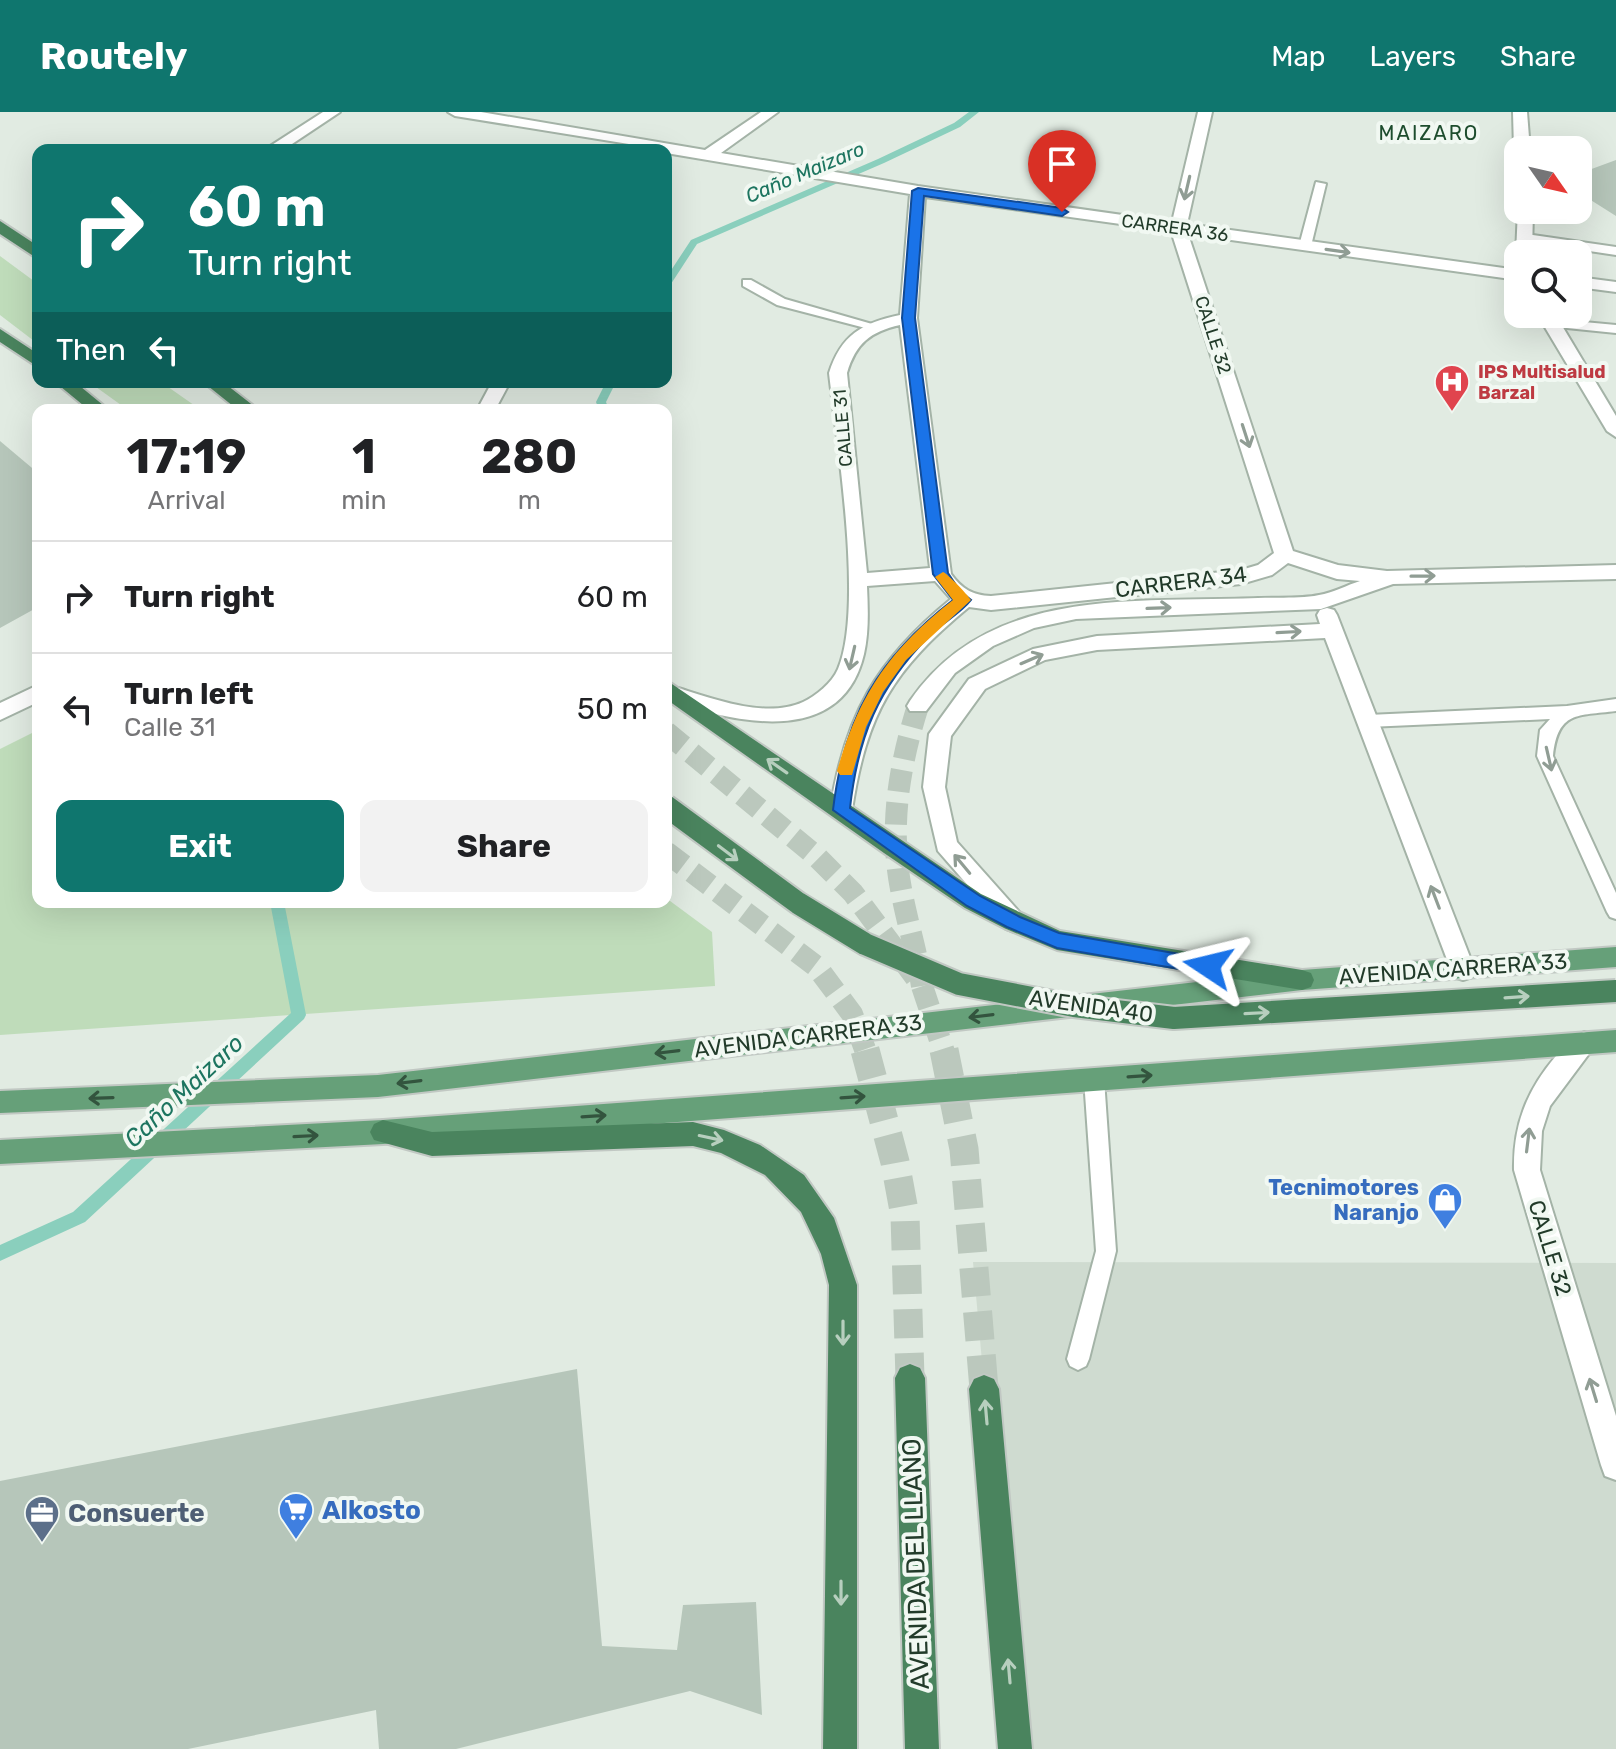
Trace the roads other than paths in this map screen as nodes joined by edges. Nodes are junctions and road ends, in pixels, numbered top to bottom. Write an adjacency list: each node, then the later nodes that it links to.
1 (333, 112): 9 (street)
2 (455, 112): 7 (street, CARRERA 36)
3 (581, 112): 7 (street)
4 (771, 112): 12 (street)
5 (1205, 112): 16 (street, one-way to 16)
6 (1520, 112): 8 (street)
7 (561, 129): 10 (street, CARRERA 36)
8 (1521, 136)
9 (282, 144)
10 (611, 144)
11 (672, 151): 12 (street, CARRERA 36)
12 (708, 155): 14 (street, CARRERA 36)
13 (1320, 184): 17 (lane)
14 (918, 191): 16 (street, CARRERA 36); 25 (street)
15 (0, 226): 18 (highway)
16 (1178, 229): 17 (street, CARRERA 36); 37 (street, CALLE 32, one-way to 37)
17 (1305, 246): 21 (street, CARRERA 36, one-way to 21)
18 (32, 250)
19 (1592, 250): 20 (lane)
20 (1616, 251)
21 (1504, 273)
22 (747, 283): 27 (lane)
23 (1592, 284): 24 (street)
24 (1616, 287)
25 (908, 318): 27 (street); 39 (street)
26 (1592, 325): 29 (lane)
27 (873, 326): 41 (street, CALLE 31)
28 (1554, 328): 36 (street)
29 (1616, 329)
30 (0, 334): 31 (highway)
31 (32, 358)
32 (72, 388): 34 (highway)
33 (220, 388): 35 (highway)
34 (92, 404)
35 (242, 404)
36 (1616, 431)
37 (1285, 555): 40 (street); 42 (street, CARRERA 34)
38 (1616, 572): 40 (street, one-way to 38)
39 (941, 574): 41 (street); 42 (street)
40 (1391, 577): 43 (street)
41 (858, 580): 45 (street, CALLE 31, one-way to 45)
42 (964, 600): 53 (street)
43 (1321, 602): 44 (street); 48 (street, one-way to 43)
44 (1332, 630): 51 (street); 55 (street, one-way to 44)
45 (672, 692): 53 (highway, one-way to 45)
46 (32, 696): 49 (street)
47 (1616, 705): 50 (lane)
48 (918, 706)
49 (0, 712)
50 (1567, 712): 51 (lane); 54 (lane, one-way to 54)
51 (1368, 721): 57 (street, one-way to 51)
52 (672, 810): 60 (highway, AVENIDA 40, one-way to 60, bridge)
53 (841, 810): 55 (highway)
54 (1616, 912)
55 (1014, 922): 58 (highway)
56 (1616, 957): 57 (main road, AVENIDA CARRERA 33)
57 (1463, 970): 58 (main road, AVENIDA CARRERA 33)
58 (1302, 980): 60 (main road, AVENIDA CARRERA 33)
59 (1616, 991): 60 (highway, AVENIDA 40, one-way to 59, bridge)
60 (1074, 1006): 64 (main road, AVENIDA CARRERA 33, one-way to 64)
61 (1616, 1041): 62 (main road)
62 (1584, 1043): 63 (main road, one-way to 62); 70 (street, CALLE 32, one-way to 62)
63 (1094, 1079): 65 (main road, one-way to 63); 67 (lane)
64 (0, 1102)
65 (383, 1132): 66 (main road, one-way to 65); 71 (highway, one-way to 71)
66 (0, 1152)
67 (1078, 1359)
68 (910, 1378): 72 (highway, AVENIDA DEL LLANO)
69 (984, 1389): 73 (highway, one-way to 69)
70 (1616, 1465)
71 (840, 1749)
72 (922, 1749)
73 (1015, 1749)

